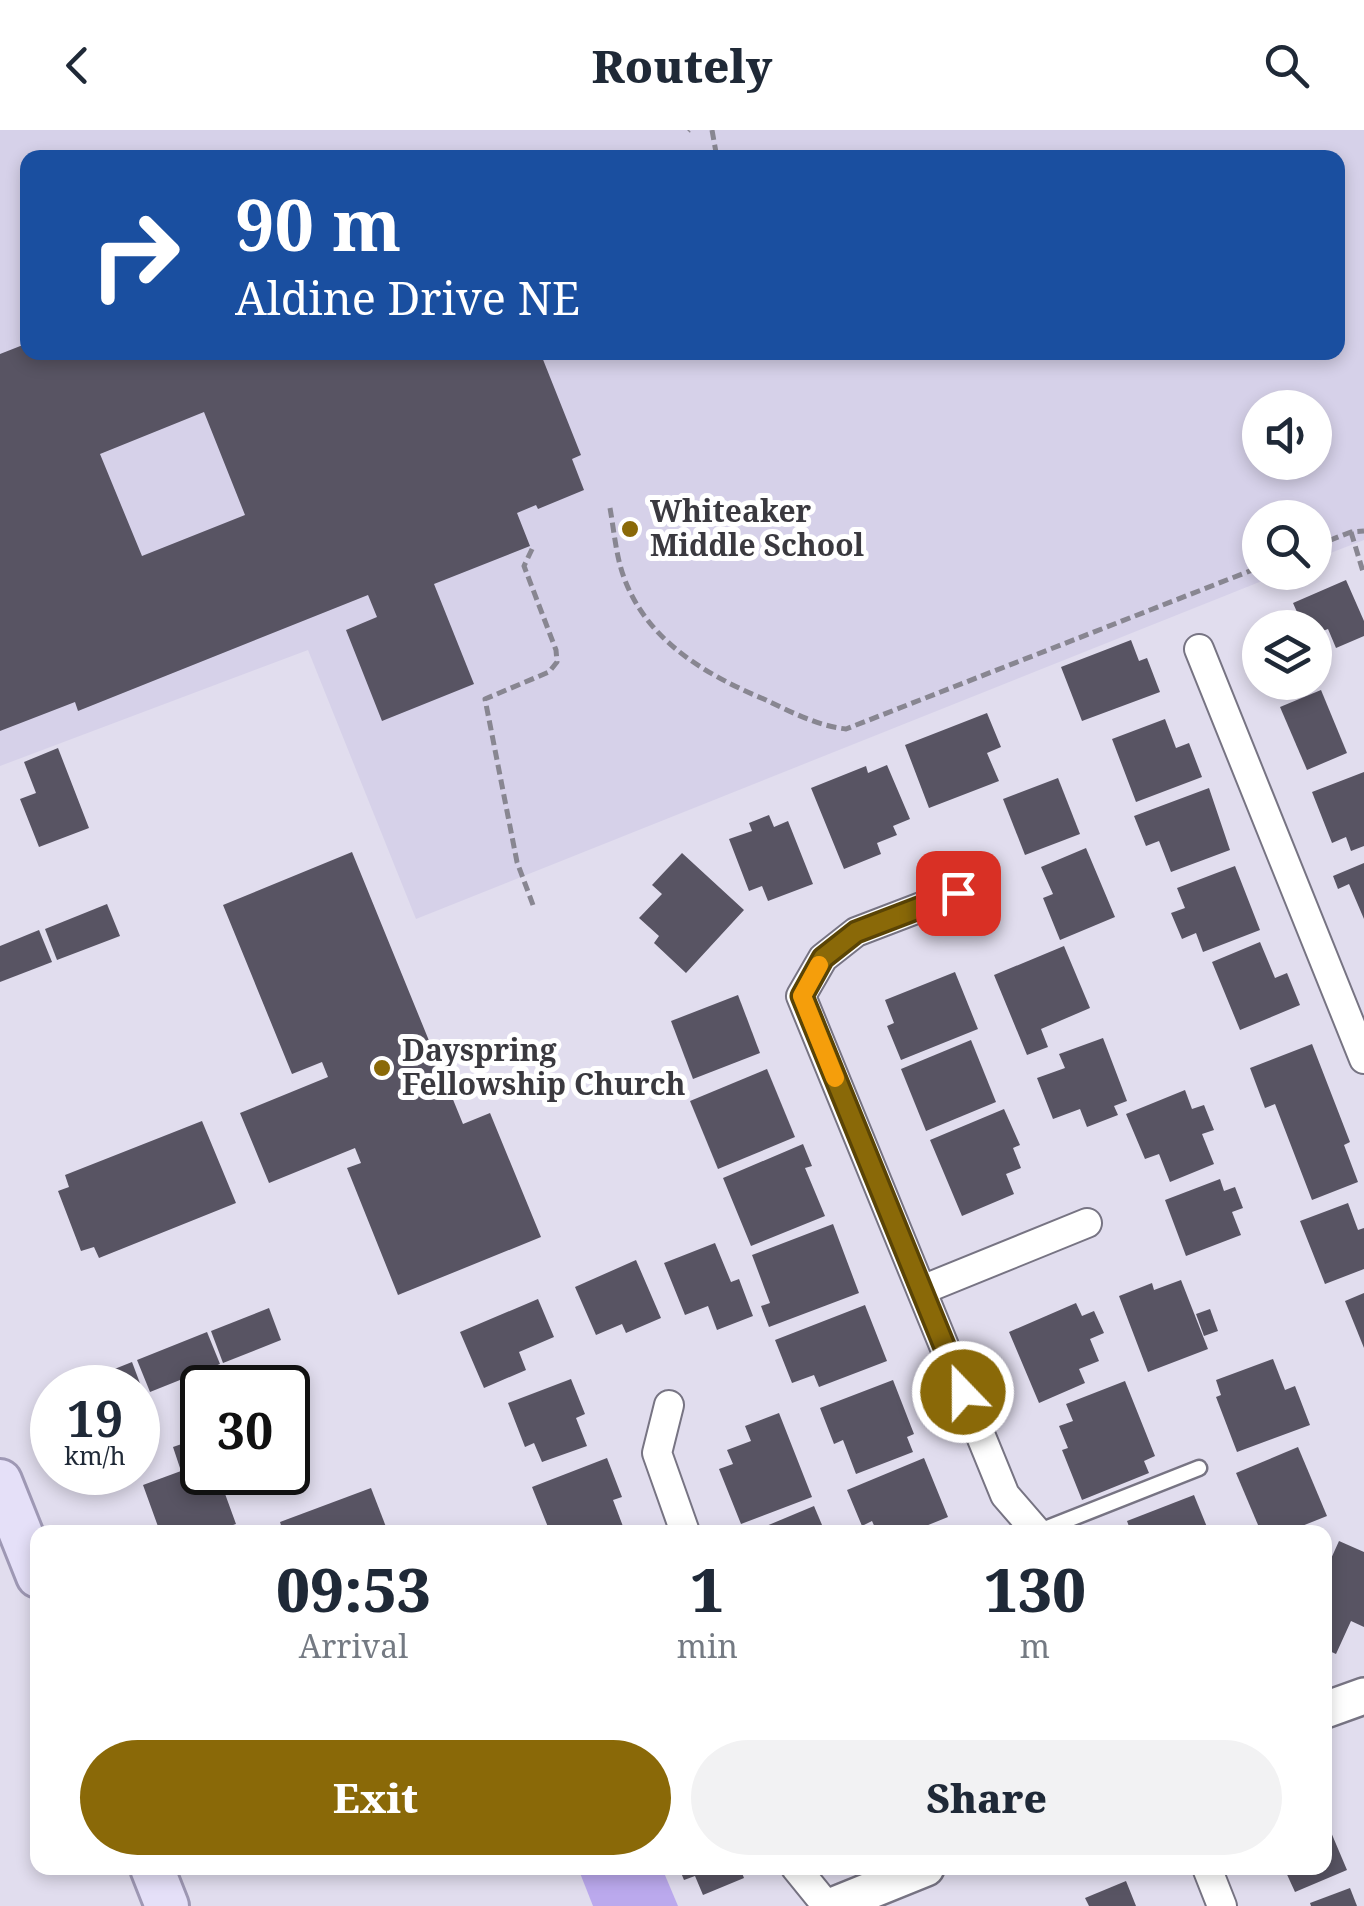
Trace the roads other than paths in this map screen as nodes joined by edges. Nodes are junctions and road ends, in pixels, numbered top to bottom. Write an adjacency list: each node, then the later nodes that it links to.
1 (1199, 649): 3 (street)
2 (958, 893): 5 (street)
3 (1364, 1059)
4 (1087, 1223): 5 (street)
5 (922, 1290): 10 (street)
6 (668, 1405): 9 (street)
7 (1200, 1468): 11 (lane)
8 (0, 1480): 12 (main road)
9 (682, 1525)
10 (1031, 1525)
11 (1055, 1525)
12 (30, 1556)
13 (1364, 1696): 14 (street)
14 (1332, 1707)
15 (155, 1875): 19 (main road)
16 (802, 1875): 20 (street)
17 (908, 1875): 20 (street)
18 (1209, 1875): 21 (street)
19 (167, 1906)
20 (830, 1906)
21 (1222, 1906)

